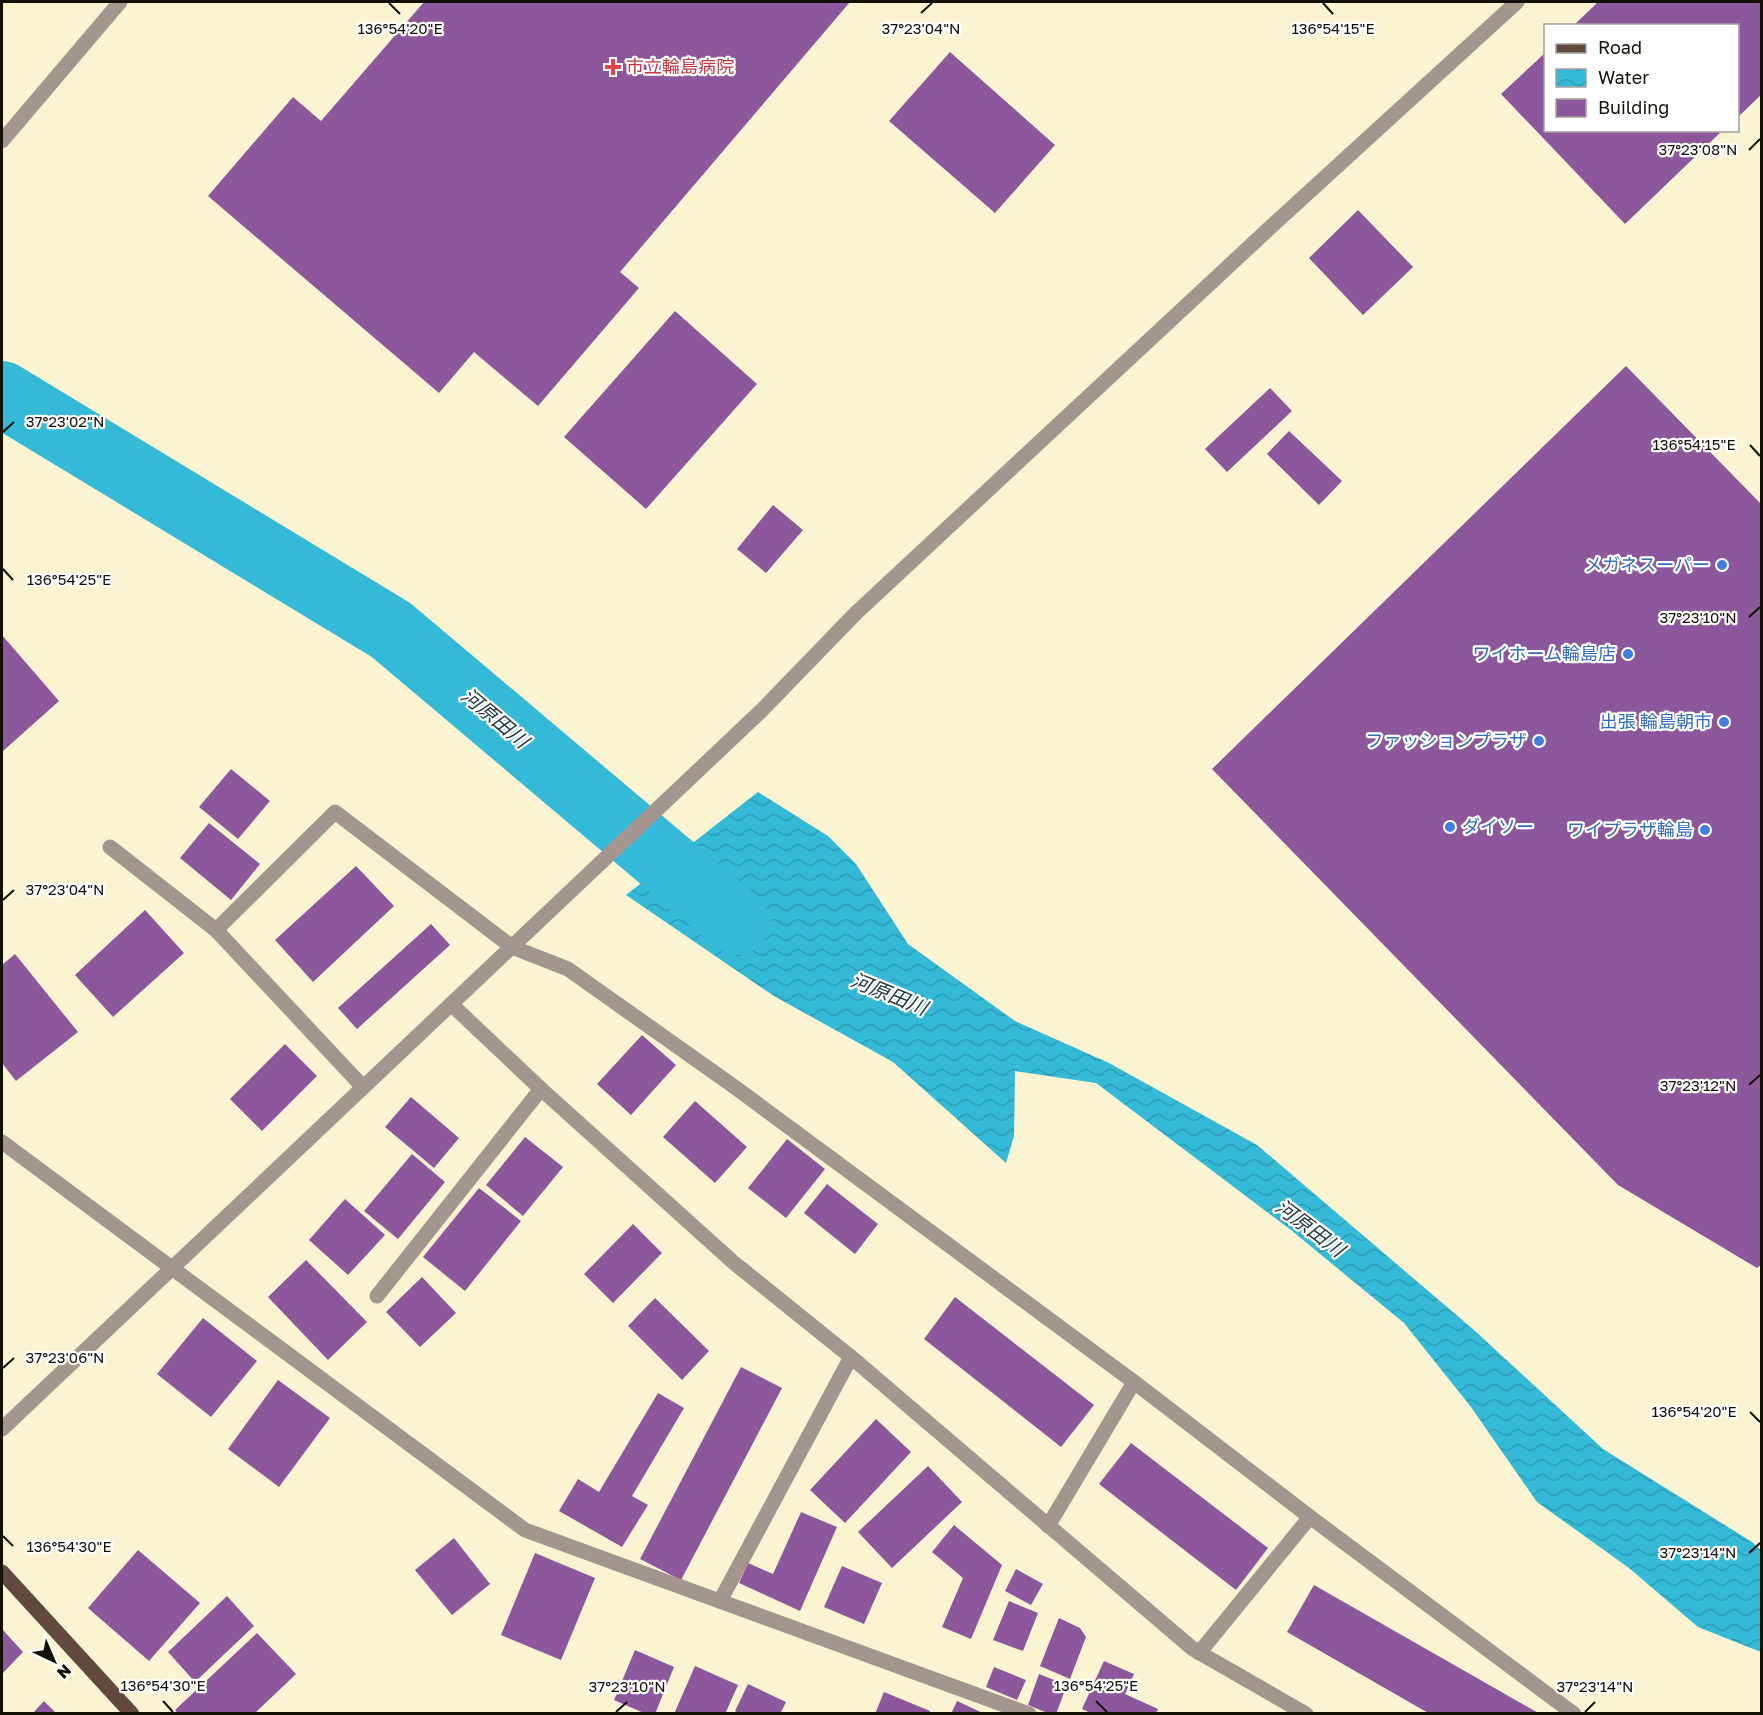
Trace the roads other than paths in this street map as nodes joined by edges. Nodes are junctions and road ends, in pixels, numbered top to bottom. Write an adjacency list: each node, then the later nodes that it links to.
1 (120, 2): 3 (street)
2 (1517, 2): 6 (street)
3 (2, 141)
4 (110, 847): 5 (street)
5 (216, 930): 6 (street); 8 (street)
6 (512, 947): 7 (street); 14 (street)
7 (452, 1004): 8 (street); 9 (street)
8 (363, 1087): 11 (street)
9 (542, 1089): 12 (street); 13 (street)
10 (2, 1142): 11 (street)
11 (171, 1268): 15 (street); 19 (street)
12 (377, 1296)
13 (851, 1358): 17 (street); 19 (street)
14 (1134, 1382): 16 (street); 17 (street)
15 (2, 1428)
16 (1310, 1517): 20 (street); 24 (street)
17 (1048, 1526): 20 (street)
18 (2, 1572): 21 (main road)
19 (720, 1601): 22 (street)
20 (1199, 1653): 23 (street)
21 (132, 1713)
22 (1029, 1713)
23 (1306, 1713)
24 (1574, 1713)

